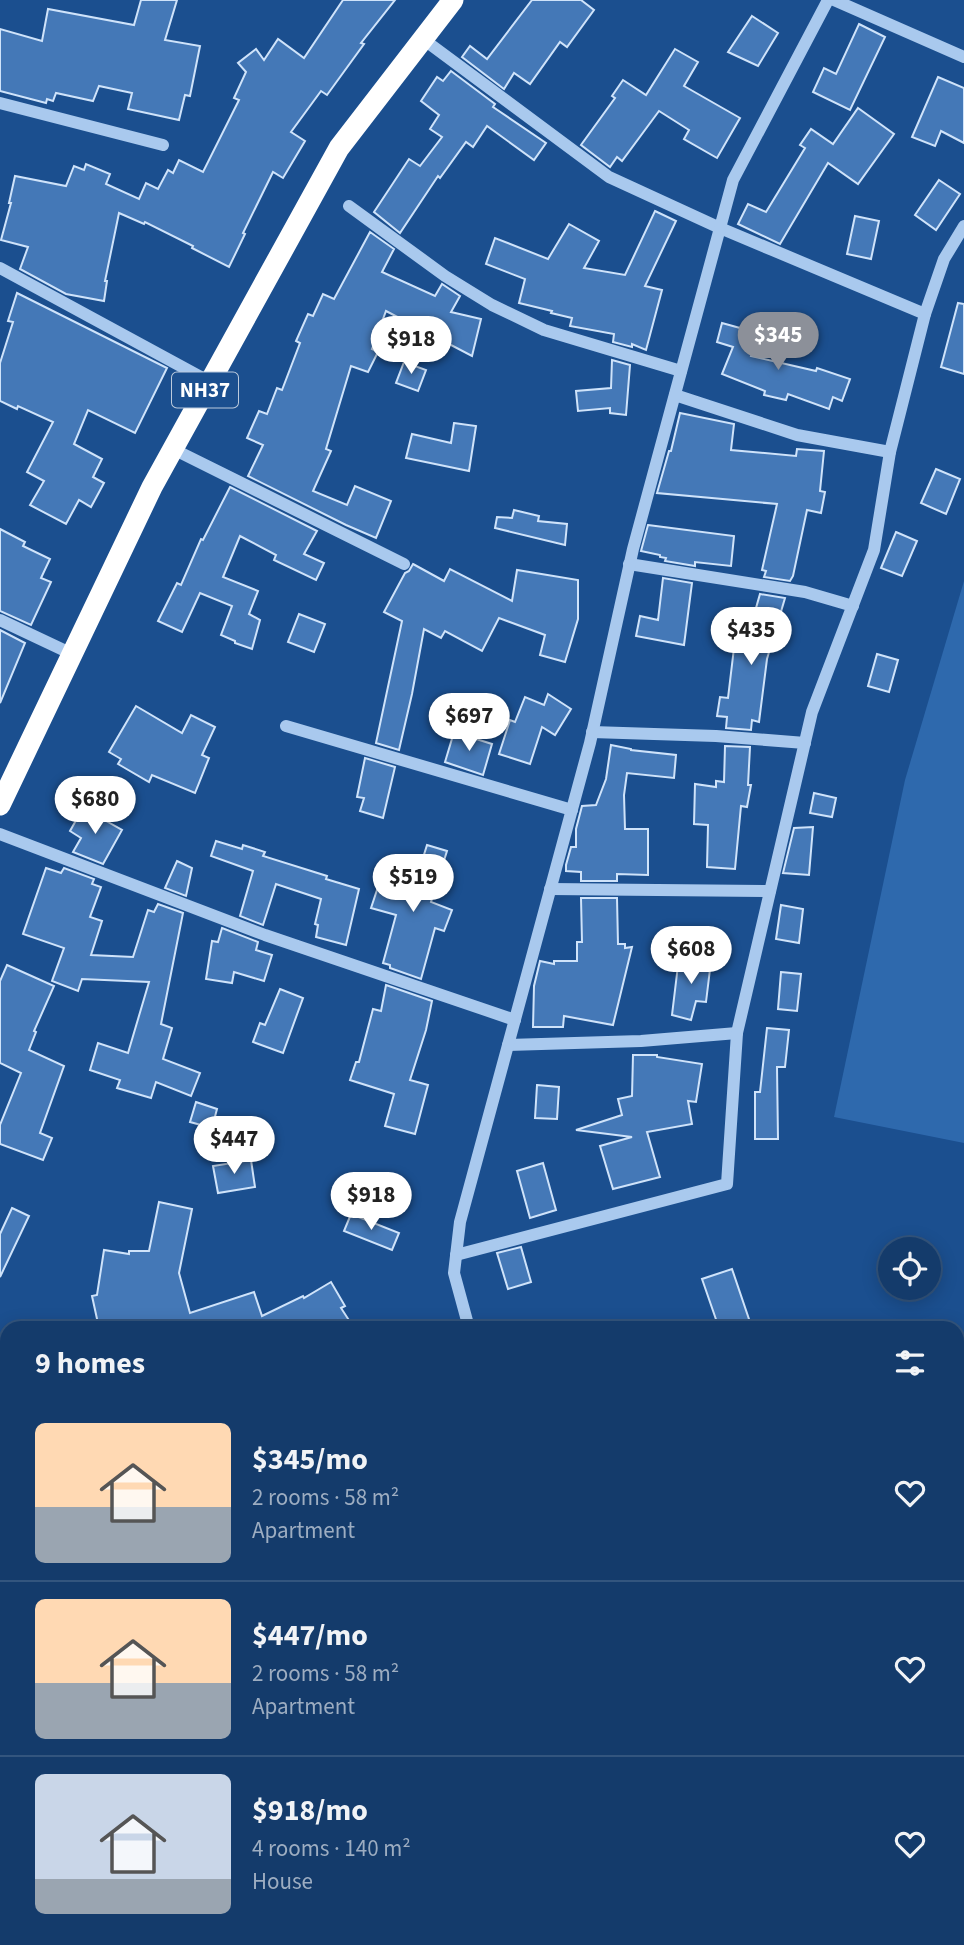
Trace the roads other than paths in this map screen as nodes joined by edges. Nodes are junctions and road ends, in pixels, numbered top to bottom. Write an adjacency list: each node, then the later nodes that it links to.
1 (453, 0): 4 (highway, NH37)
2 (828, 0): 10 (street)
3 (834, 0): 5 (street)
4 (423, 39): 10 (street); 14 (highway, NH37)
5 (964, 57)
6 (0, 103): 7 (street)
7 (163, 145)
8 (349, 206): 13 (street)
9 (964, 226): 12 (street)
10 (720, 228): 12 (street); 13 (street)
11 (0, 268): 14 (street)
12 (925, 314): 17 (street)
13 (681, 371): 15 (street)
14 (210, 382): 16 (highway, NH37)
15 (675, 395): 17 (street); 19 (street)
16 (173, 449): 18 (street); 22 (highway, NH37)
17 (890, 452): 20 (street)
18 (404, 564)
19 (629, 565): 20 (street); 24 (street)
20 (853, 606): 25 (street)
21 (0, 620): 22 (street)
22 (72, 654): 26 (highway, NH37)
23 (286, 726): 27 (street)
24 (592, 733): 25 (street); 27 (street)
25 (805, 743): 30 (street)
26 (0, 805)
27 (572, 810): 29 (street)
28 (0, 834): 31 (street)
29 (550, 889): 30 (street); 31 (street)
30 (770, 891): 32 (street)
31 (515, 1020): 33 (street)
32 (737, 1033): 33 (street); 34 (street)
33 (508, 1045): 34 (street)
34 (456, 1255): 35 (street)
35 (467, 1321)

